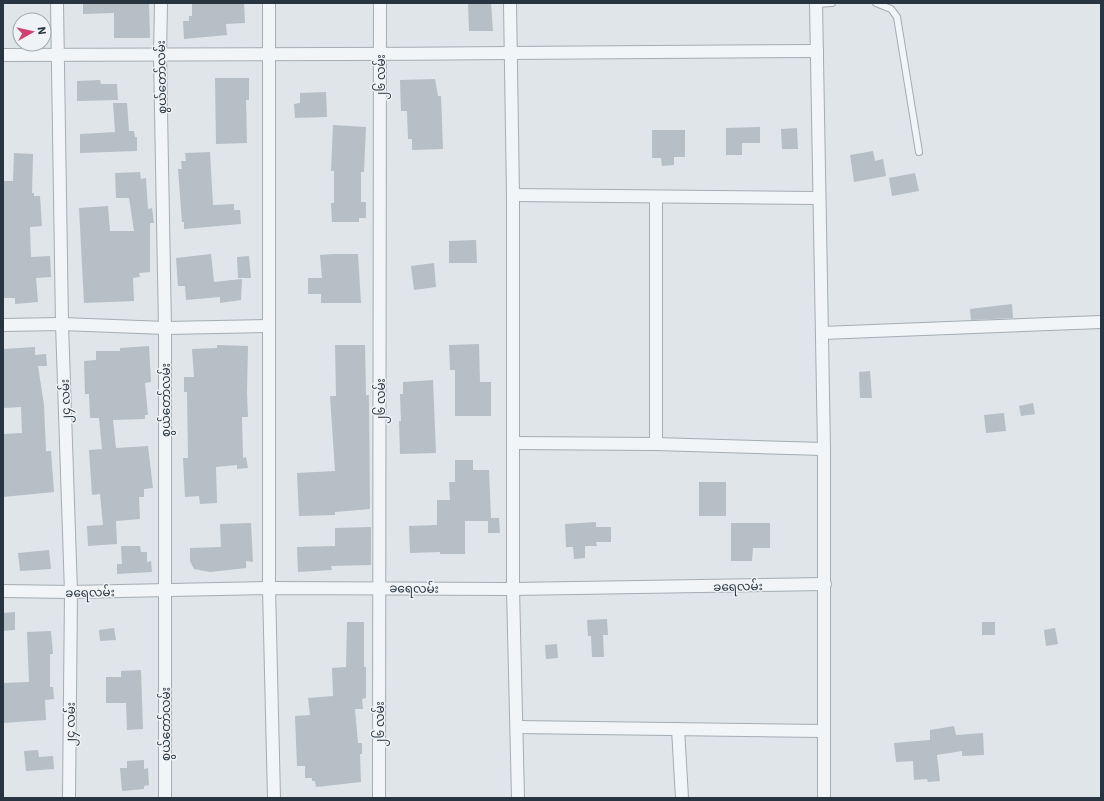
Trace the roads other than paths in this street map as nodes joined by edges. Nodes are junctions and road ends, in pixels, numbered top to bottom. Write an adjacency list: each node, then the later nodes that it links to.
1 (57, 3): 13 (street, ၂၄ လမ်း)
2 (161, 3): 14 (street, စွယ်တော်လမ်း)
3 (269, 3): 15 (street)
4 (380, 3): 12 (street, ၂၆ လမ်း)
5 (510, 3): 10 (street)
6 (816, 3): 7 (lane); 9 (street)
7 (832, 3)
8 (876, 3): 16 (lane)
9 (817, 51): 10 (street); 19 (street)
10 (510, 52): 12 (street); 17 (street)
11 (3, 55): 13 (street)
12 (380, 55): 15 (street); 31 (street, ၂၆ လမ်း)
13 (58, 56): 14 (street); 21 (street, ၂၄ လမ်း)
14 (160, 56): 15 (street); 24 (street, စွယ်တော်လမ်း)
15 (268, 56): 23 (street)
16 (919, 152)
17 (513, 196): 18 (street); 26 (street)
18 (656, 198): 19 (street); 27 (street)
19 (819, 198): 25 (street)
20 (1101, 322): 25 (street)
21 (62, 324): 22 (street); 24 (street); 35 (street, ၂၄ လမ်း)
22 (3, 325)
23 (268, 326): 24 (street); 30 (street)
24 (165, 328): 34 (street, စွယ်တော်လမ်း)
25 (822, 333): 28 (street)
26 (514, 443): 27 (street); 32 (street)
27 (656, 444): 28 (street)
28 (824, 449): 29 (street)
29 (825, 584): 32 (street, ခရေလမ်း); 38 (street)
30 (269, 588): 31 (street, ခရေလမ်း); 34 (street, ခရေလမ်း); 41 (street)
31 (380, 588): 32 (street, ခရေလမ်း); 42 (street, ၂၆ လမ်း)
32 (513, 589): 36 (street)
33 (3, 591): 35 (street, ခရေလမ်း)
34 (166, 591): 35 (street, ခရေလမ်း); 40 (street, စွယ်တော်လမ်း)
35 (71, 592): 39 (street, ၂၄ လမ်း)
36 (517, 727): 37 (street); 43 (street)
37 (678, 729): 38 (street); 44 (street)
38 (823, 731): 45 (street)
39 (69, 798)
40 (165, 798)
41 (274, 798)
42 (379, 798)
43 (518, 798)
44 (682, 798)
45 (824, 798)

